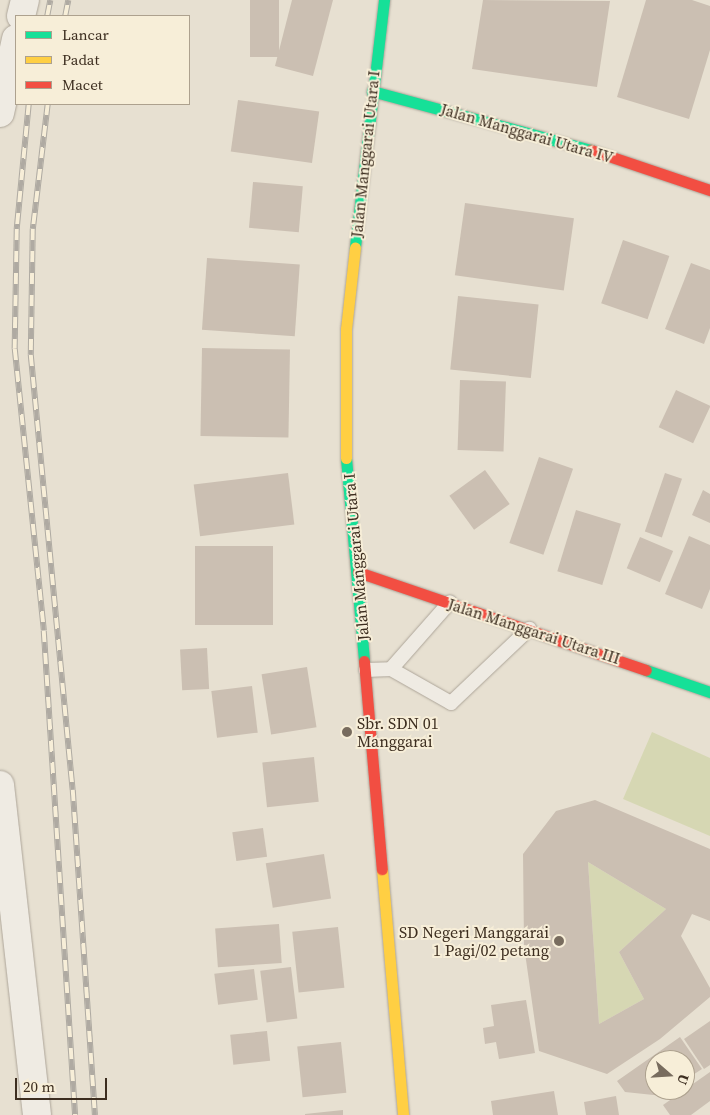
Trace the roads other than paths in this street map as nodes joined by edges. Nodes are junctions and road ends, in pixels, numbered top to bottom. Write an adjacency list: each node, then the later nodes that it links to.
1 (25, 0): 3 (street)
2 (384, 0): 5 (street, Jalan Manggarai Utara I)
3 (21, 15)
4 (15, 44): 6 (street)
5 (372, 91): 7 (street, Jalan Manggarai Utara IV); 8 (street, Jalan Manggarai Utara I)
6 (0, 113)
7 (710, 190)
8 (358, 572): 9 (street, Jalan Manggarai Utara III); 12 (street, Jalan Manggarai Utara I)
9 (450, 602): 10 (street, Jalan Manggarai Utara III); 11 (lane)
10 (529, 629): 11 (lane); 13 (street, Jalan Manggarai Utara III)
11 (391, 669): 12 (lane)
12 (366, 670): 16 (street, Jalan Manggarai Utara I)
13 (708, 684)
14 (0, 785): 15 (street)
15 (37, 1115)
16 (403, 1115)

